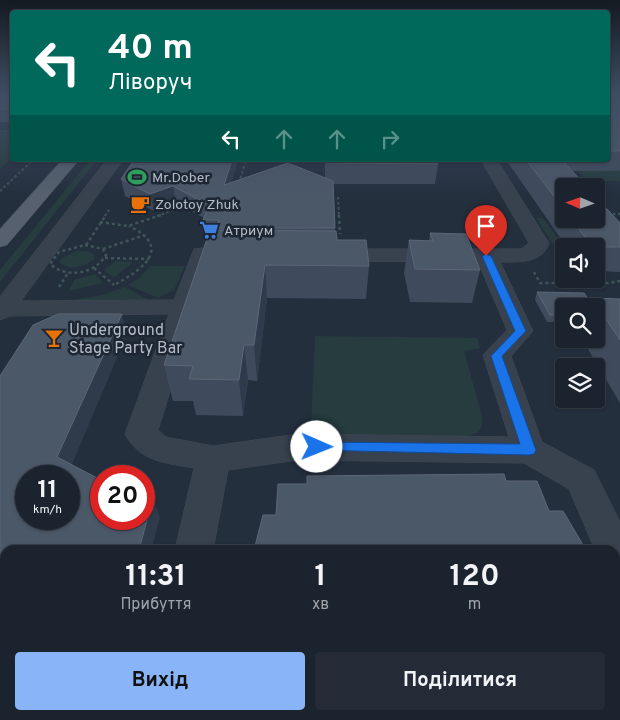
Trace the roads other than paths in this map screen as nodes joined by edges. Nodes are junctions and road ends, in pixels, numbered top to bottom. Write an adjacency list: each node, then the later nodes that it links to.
1 (70, 162): 4 (main road)
2 (113, 162): 9 (lane)
3 (490, 162): 7 (lane)
4 (0, 241)
5 (242, 254): 8 (lane)
6 (311, 255): 7 (lane)
7 (486, 256): 10 (lane)
8 (184, 307): 9 (lane); 11 (lane)
9 (1, 310)
10 (529, 450): 11 (lane); 13 (lane)
11 (213, 459): 12 (lane)
12 (195, 545)
13 (611, 545)

